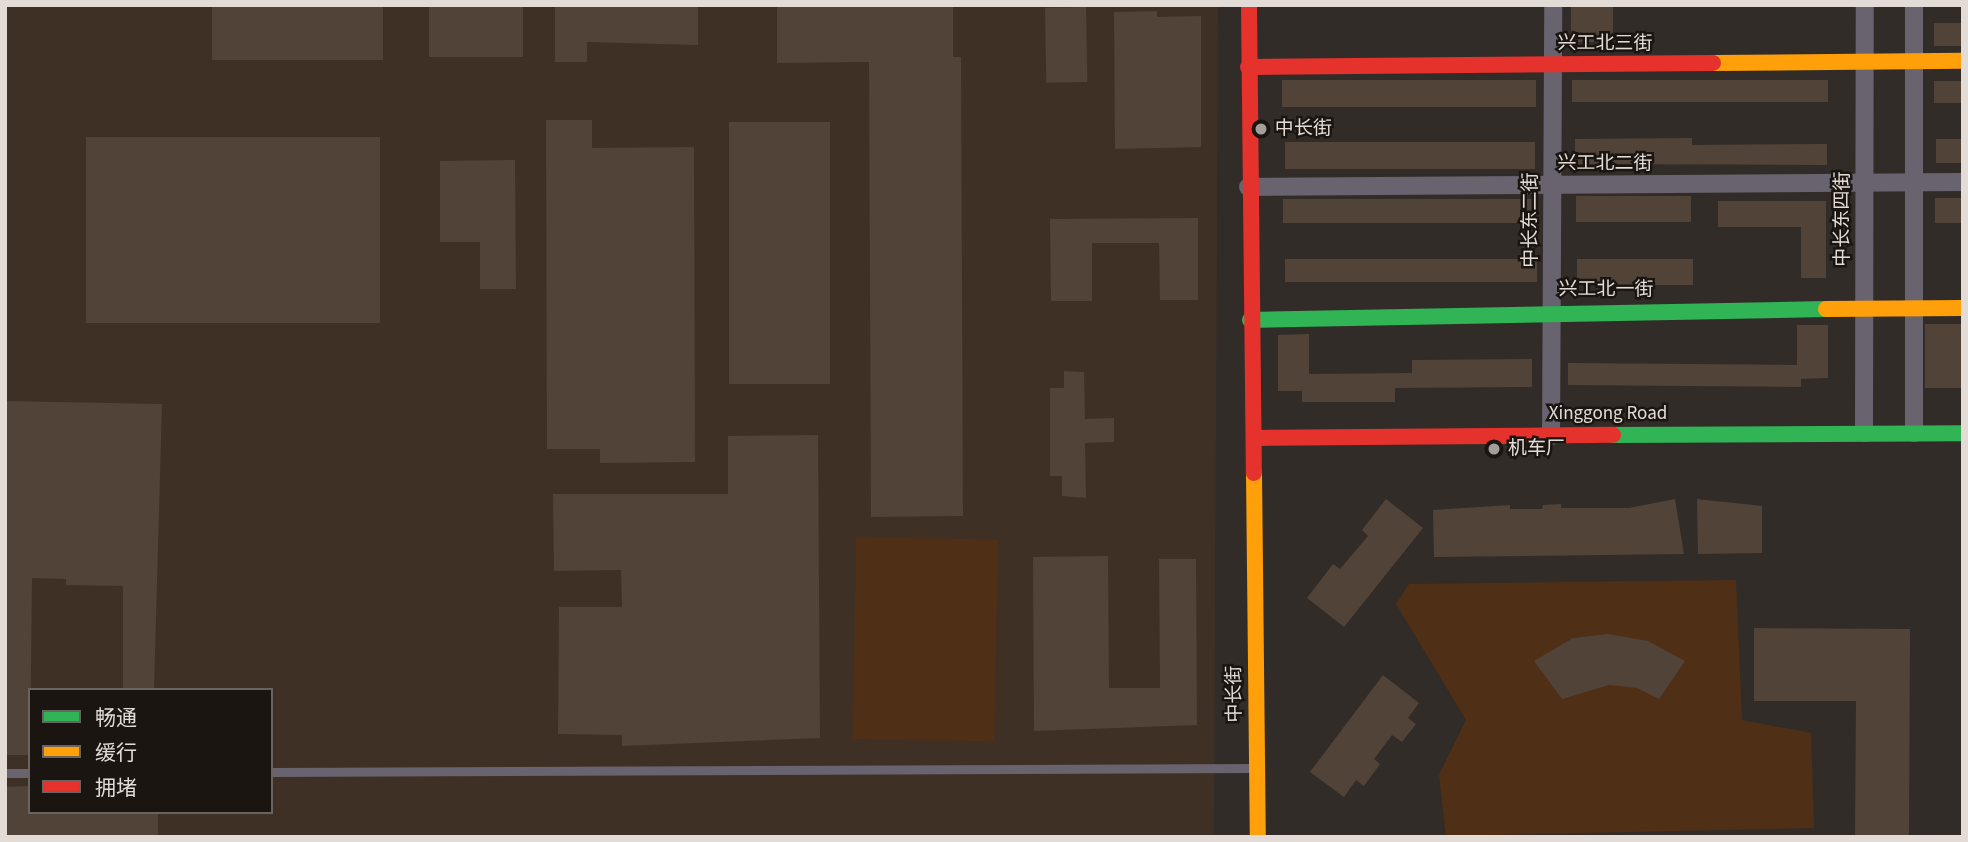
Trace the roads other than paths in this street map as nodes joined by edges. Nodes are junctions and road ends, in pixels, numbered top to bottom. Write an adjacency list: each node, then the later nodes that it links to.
1 (1249, 5): 9 (street, 中长街)
2 (1553, 5): 8 (street, 中长东二街)
3 (1865, 5): 7 (street, 中长东四街)
4 (1914, 5): 6 (street)
5 (1963, 61): 6 (street, 兴工北三街)
6 (1913, 62): 7 (street, 兴工北三街); 12 (street)
7 (1864, 64): 8 (street, 兴工北三街); 11 (street, 中长东四街)
8 (1553, 65): 9 (street, 兴工北三街); 13 (street, 中长东二街)
9 (1248, 67): 14 (street, 中长街)
10 (1963, 182): 12 (street, 兴工北二街)
11 (1864, 183): 12 (street, 兴工北二街); 13 (street, 兴工北二街); 17 (street, 中长东四街)
12 (1913, 183): 15 (street)
13 (1552, 185): 14 (street, 兴工北二街); 18 (street, 中长东二街)
14 (1248, 187): 19 (street, 中长街)
15 (1914, 308): 16 (street, 兴工北一街); 17 (street, 兴工北一街); 21 (street)
16 (1963, 308)
17 (1864, 309): 18 (street, 兴工北一街); 20 (street, 中长东四街)
18 (1552, 311): 19 (street, 兴工北一街); 23 (street, 中长东二街)
19 (1250, 320): 24 (street, 中长街)
20 (1864, 433): 21 (street, Xinggong Road); 23 (street, Xinggong Road)
21 (1914, 433): 22 (street, Xinggong Road)
22 (1963, 433)
23 (1551, 436): 24 (street, Xinggong Road)
24 (1254, 438): 25 (street, 中长街)
25 (1257, 768): 26 (lane); 29 (street, 中长街)
26 (273, 772)
27 (5, 773): 28 (lane)
28 (28, 773)
29 (1258, 837)

